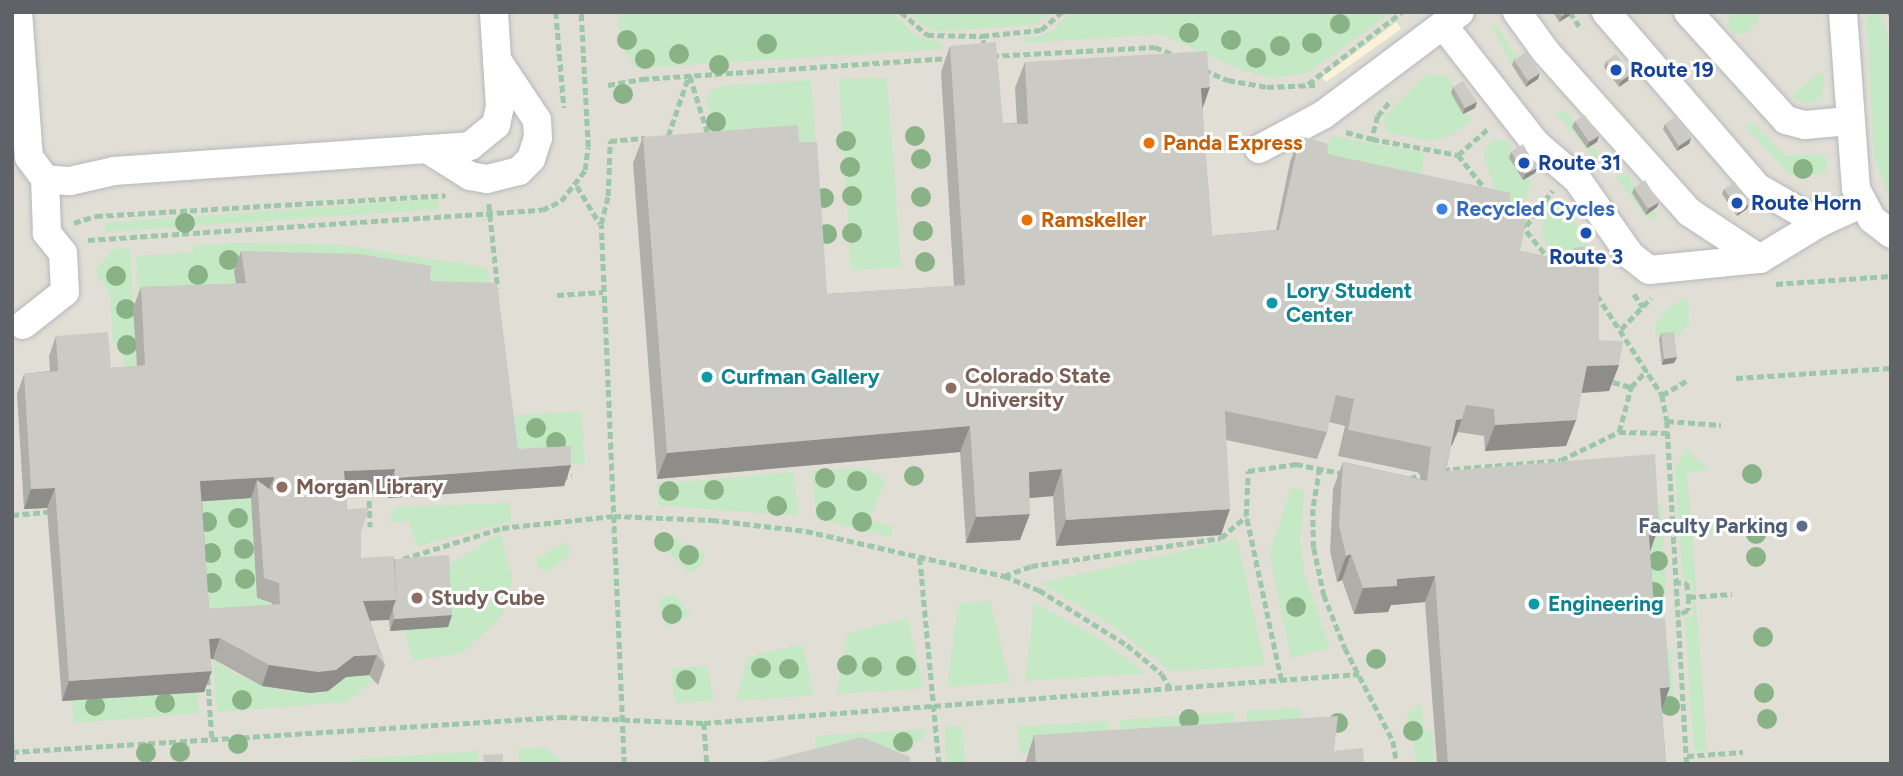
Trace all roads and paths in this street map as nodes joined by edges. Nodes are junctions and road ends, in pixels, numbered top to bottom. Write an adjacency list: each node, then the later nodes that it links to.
1 (18, 12): 28 (lane)
2 (494, 12): 15 (lane)
3 (581, 12): 30 (path)
4 (901, 12): 12 (path)
5 (1062, 12): 12 (path)
6 (1402, 12): 16 (path)
7 (1517, 12): 41 (lane)
8 (1606, 12): 36 (lane)
9 (1688, 12): 20 (lane)
10 (1843, 12): 20 (lane)
11 (1452, 19): 26 (lane); 41 (lane)
12 (982, 36): 13 (path)
13 (1179, 57)
14 (961, 58): 17 (path)
15 (497, 60): 25 (lane); 29 (lane)
16 (1191, 63)
17 (689, 75): 18 (path); 24 (path); 37 (path)
18 (608, 85)
19 (1378, 116): 23 (path)
20 (1849, 121): 33 (lane)
21 (1486, 129): 27 (path)
22 (1350, 133): 23 (path)
23 (1372, 139): 27 (path)
24 (709, 146)
25 (427, 149): 28 (lane); 29 (lane)
26 (1259, 149)
27 (1458, 155): 32 (path)
28 (45, 178): 39 (lane)
29 (487, 179): 34 (path)
30 (577, 186): 34 (path); 37 (path)
31 (1549, 194): 38 (path)
32 (1496, 202)
33 (1861, 204): 36 (lane); 40 (lane)
34 (489, 214): 39 (path); 45 (path)
35 (1515, 219): 38 (path)
36 (1819, 223): 41 (lane)
37 (601, 225): 43 (path)
38 (1526, 226): 42 (path)
39 (47, 233): 47 (lane)
40 (1891, 234)
41 (1760, 259)
42 (1553, 261)
43 (603, 292): 46 (path); 71 (path)
44 (1594, 292): 49 (path)
45 (498, 295)
46 (557, 295)
47 (23, 325)
48 (1891, 368): 50 (path)
49 (1647, 370): 53 (path); 54 (path)
50 (1736, 378)
51 (1686, 381): 54 (path)
52 (1613, 382): 53 (path)
53 (1631, 387): 57 (path)
54 (1662, 395): 55 (path)
55 (1667, 421): 56 (path); 58 (path)
56 (1721, 425)
57 (1619, 432): 58 (path); 60 (path)
58 (1669, 433): 77 (path)
59 (1320, 468): 63 (path); 72 (path); 82 (path)
60 (1442, 470)
61 (1421, 474): 65 (path)
62 (572, 477): 64 (path)
63 (1358, 477)
64 (549, 478)
65 (1405, 482)
66 (382, 489): 67 (path)
67 (369, 490): 68 (path); 73 (path)
68 (337, 492)
69 (47, 512): 70 (path)
70 (12, 515)
71 (614, 516): 74 (path); 75 (path); 86 (path)
72 (1247, 516): 76 (path); 83 (path)
73 (370, 527)
74 (920, 558): 76 (path); 85 (path)
75 (389, 564)
76 (1004, 576): 84 (path)
77 (1674, 582): 79 (path); 80 (path)
78 (1732, 594): 79 (path)
79 (1689, 597): 80 (path)
80 (1677, 615): 92 (path)
81 (208, 673): 88 (path)
82 (1359, 674): 83 (path); 97 (path)
83 (1281, 680): 84 (path)
84 (1170, 688): 85 (path)
85 (935, 706): 87 (path); 96 (path)
86 (622, 721): 87 (path); 88 (path); 94 (path)
87 (704, 723): 95 (path)
88 (212, 739): 90 (path)
89 (12, 742): 90 (path)
90 (13, 752): 93 (path)
91 (1743, 752): 92 (path)
92 (1686, 756): 98 (path)
93 (14, 764)
94 (624, 764)
95 (707, 764)
96 (939, 764)
97 (1397, 764)
98 (1687, 764)

